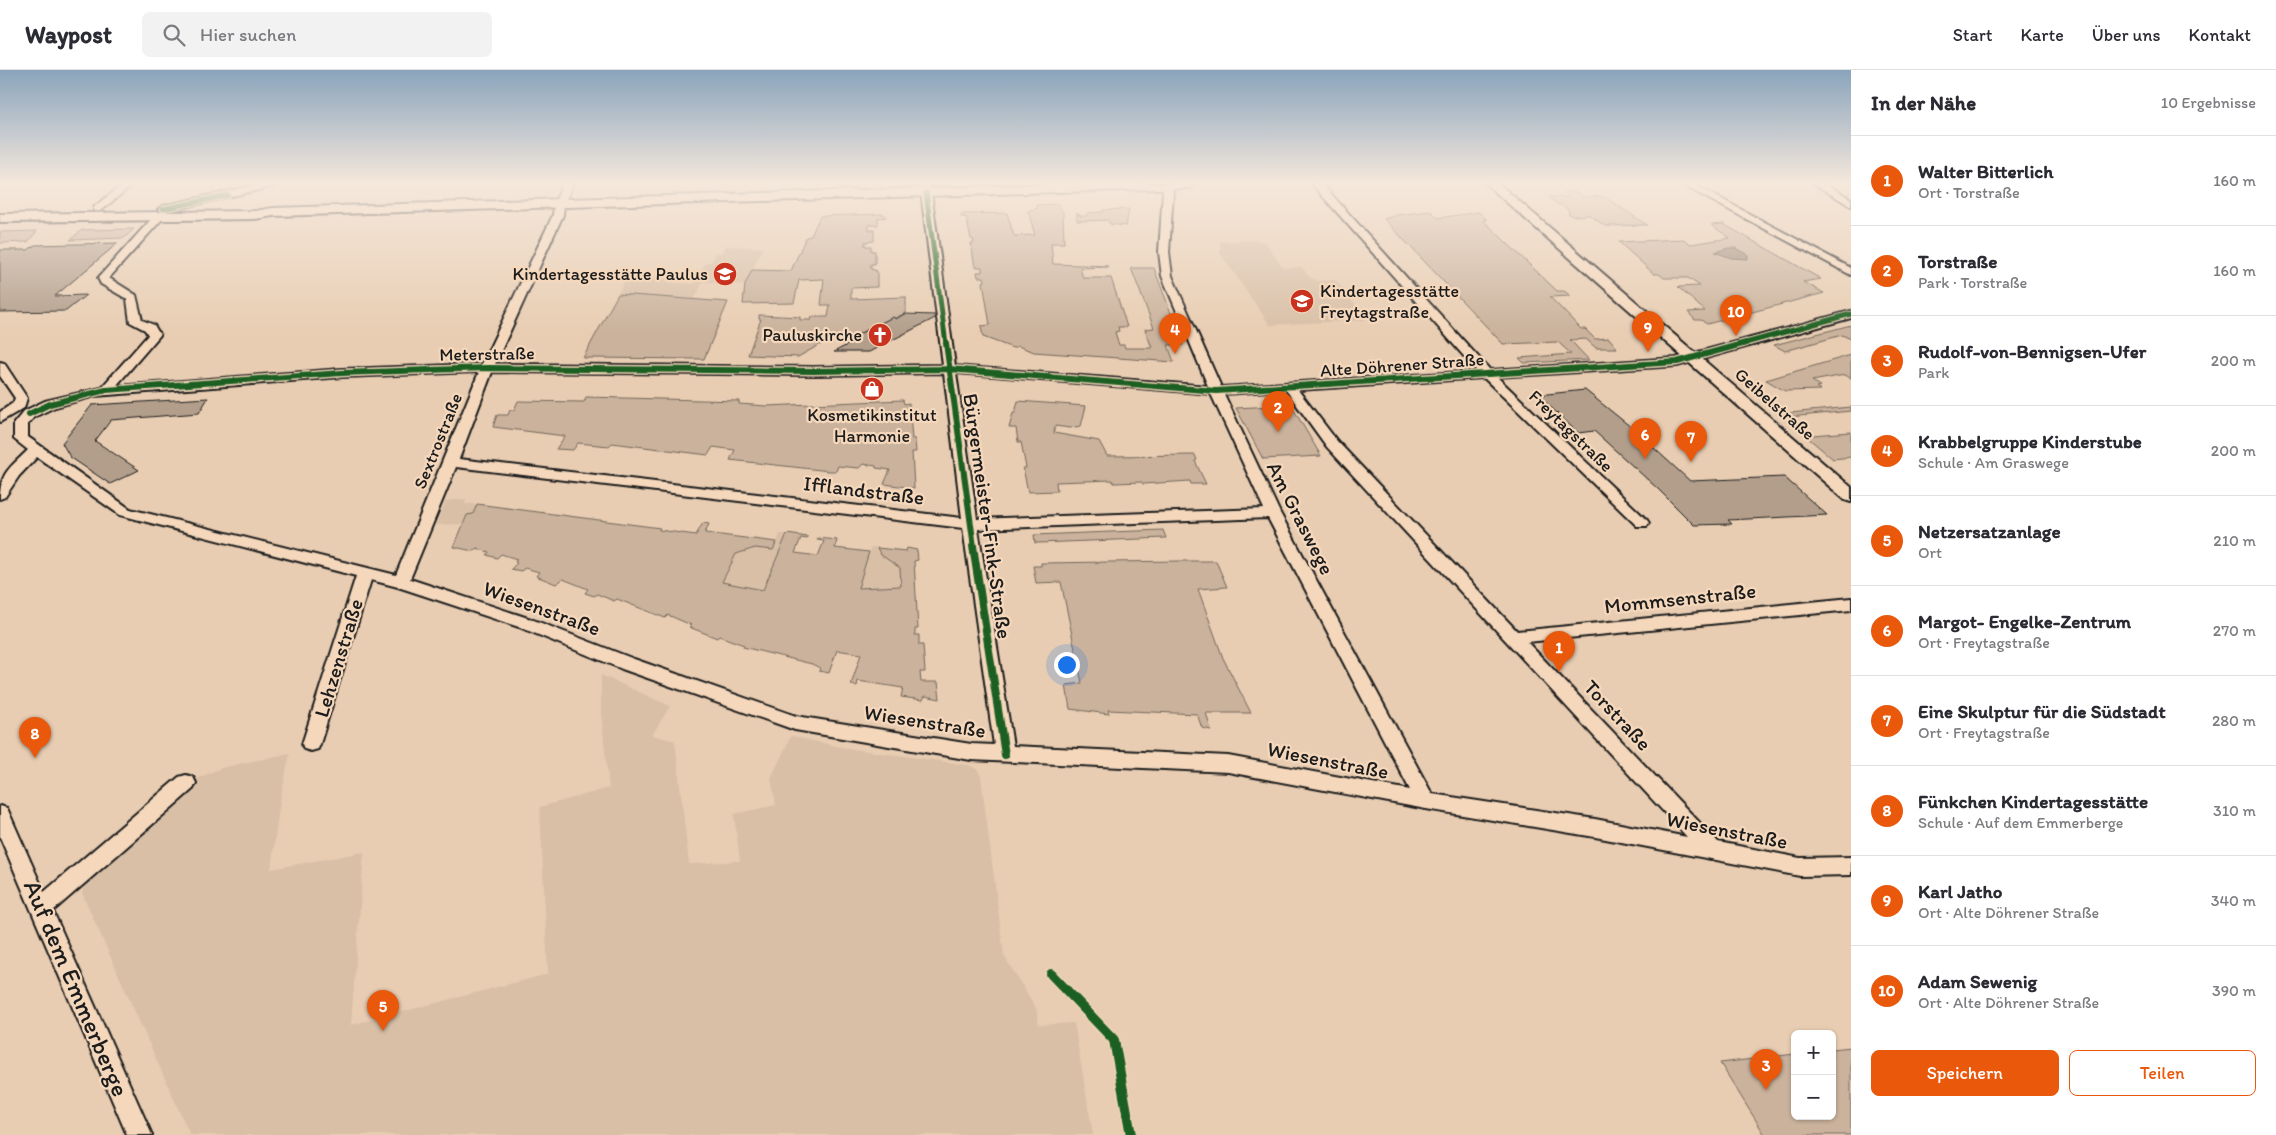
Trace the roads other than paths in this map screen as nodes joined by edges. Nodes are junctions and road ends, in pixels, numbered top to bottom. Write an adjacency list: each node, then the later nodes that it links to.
1 (143, 234): 16 (street)
2 (549, 234): 12 (street, Sextrostraße)
3 (931, 234): 13 (street, Bürgermeister-Fink-Straße)
4 (1165, 234): 17 (street, Am Graswege)
5 (1361, 234): 14 (street, Freytagstraße)
6 (1549, 234): 10 (street, Geibelstraße)
7 (1779, 234): 8 (street)
8 (1851, 272)
9 (1851, 314): 10 (street, Alte Döhrener Straße)
10 (1693, 358): 14 (street, Alte Döhrener Straße); 22 (street, Geibelstraße)
11 (0, 366): 18 (street)
12 (487, 368): 13 (street, Meterstraße); 16 (street, Meterstraße); 20 (street, Sextrostraße)
13 (949, 369): 17 (street, Alte Döhrener Straße); 25 (street, Bürgermeister-Fink-Straße)
14 (1488, 375): 15 (street, Alte Döhrener Straße); 24 (street, Freytagstraße)
15 (1290, 387): 17 (street, Alte Döhrener Straße); 29 (street, Torstraße)
16 (106, 390): 19 (street, Meterstraße)
17 (1216, 391): 23 (street, Am Graswege)
18 (5, 415)
19 (36, 450): 21 (street); 26 (street, Wiesenstraße)
20 (451, 462): 25 (street, Ifflandstraße); 27 (street, Sextrostraße)
21 (0, 494)
22 (1851, 496)
23 (1273, 514): 25 (street, Ifflandstraße); 33 (street, Am Graswege)
24 (1642, 523)
25 (970, 524): 31 (street, Bürgermeister-Fink-Straße)
26 (365, 572): 27 (street, Wiesenstraße); 30 (street, Lehzenstraße)
27 (401, 582): 31 (street, Wiesenstraße)
28 (1851, 604): 29 (street, Mommsenstraße)
29 (1514, 637): 35 (street, Torstraße)
30 (311, 744)
31 (1005, 755): 33 (street, Wiesenstraße)
32 (186, 783): 37 (street)
33 (1426, 801): 35 (street, Wiesenstraße)
34 (0, 814): 37 (street, Auf dem Emmerberge)
35 (1713, 851): 36 (street, Wiesenstraße)
36 (1851, 866)
37 (42, 907): 38 (street, Auf dem Emmerberge)
38 (140, 1135)

